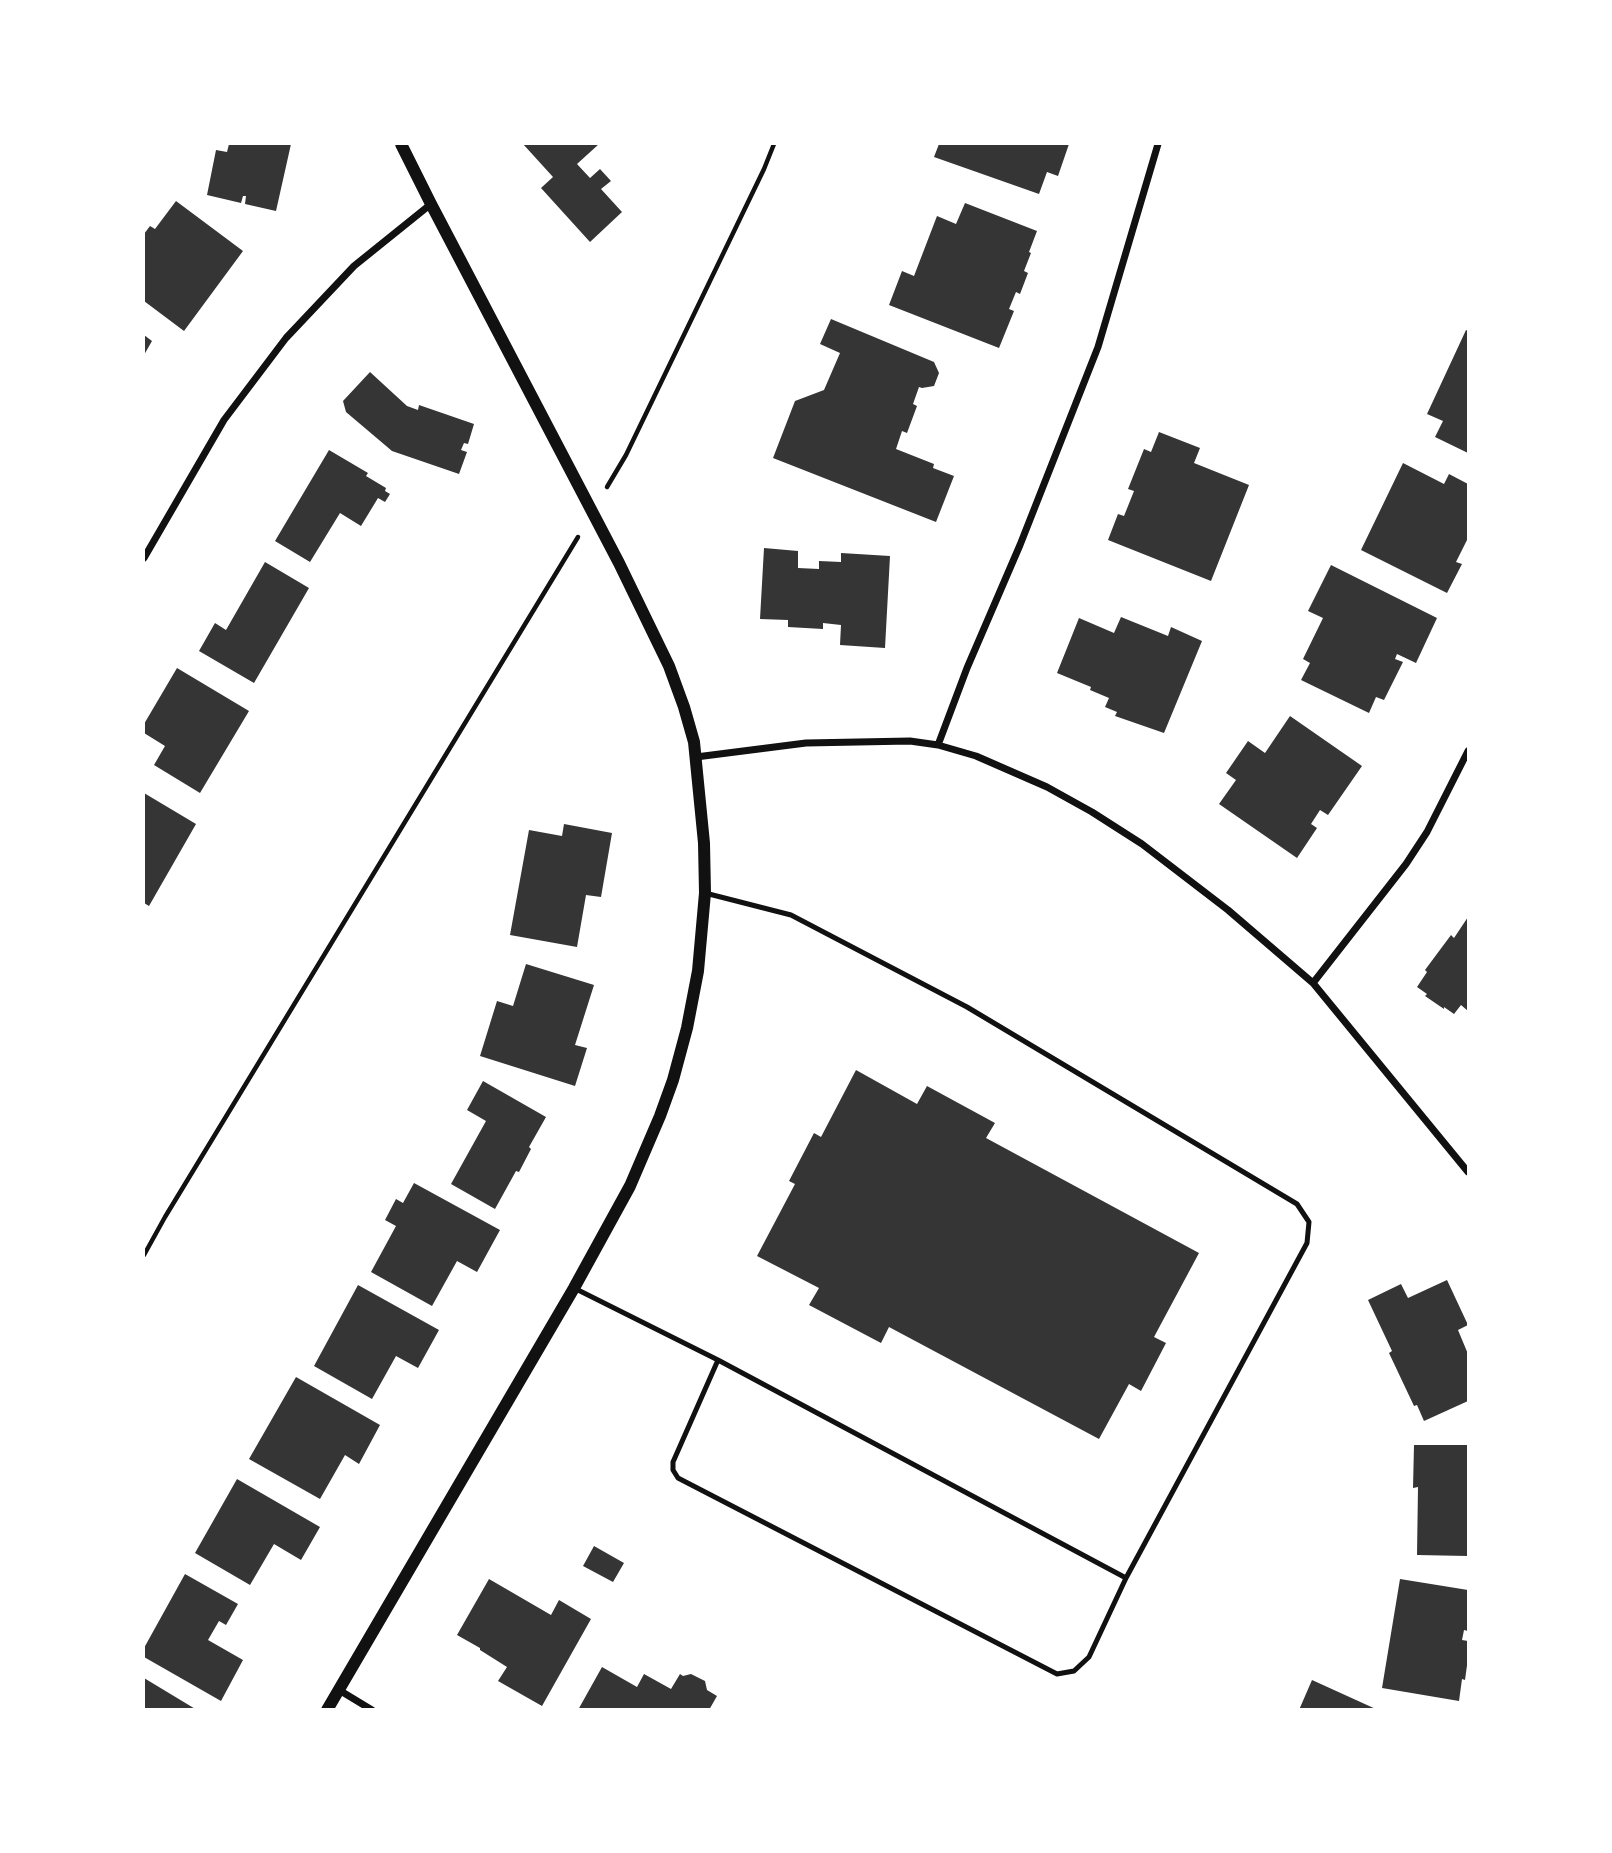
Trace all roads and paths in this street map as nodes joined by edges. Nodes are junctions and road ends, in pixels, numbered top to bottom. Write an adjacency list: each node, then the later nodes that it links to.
1 (401, 144): 4 (street)
2 (774, 144): 5 (path)
3 (1158, 144): 7 (street)
4 (430, 204): 5 (street); 6 (street)
5 (593, 512): 9 (street); 13 (path)
6 (144, 558)
7 (938, 745): 9 (street); 11 (street)
8 (1468, 751): 11 (street)
9 (696, 757): 10 (street)
10 (705, 893): 14 (street); 16 (lane)
11 (1313, 984): 12 (street)
12 (1468, 1172)
13 (144, 1255)
14 (574, 1288): 15 (lane); 17 (street)
15 (718, 1360): 16 (lane); 16 (lane)
16 (1126, 1578)
17 (339, 1690): 18 (street); 19 (street)
18 (327, 1710)
19 (372, 1710)

